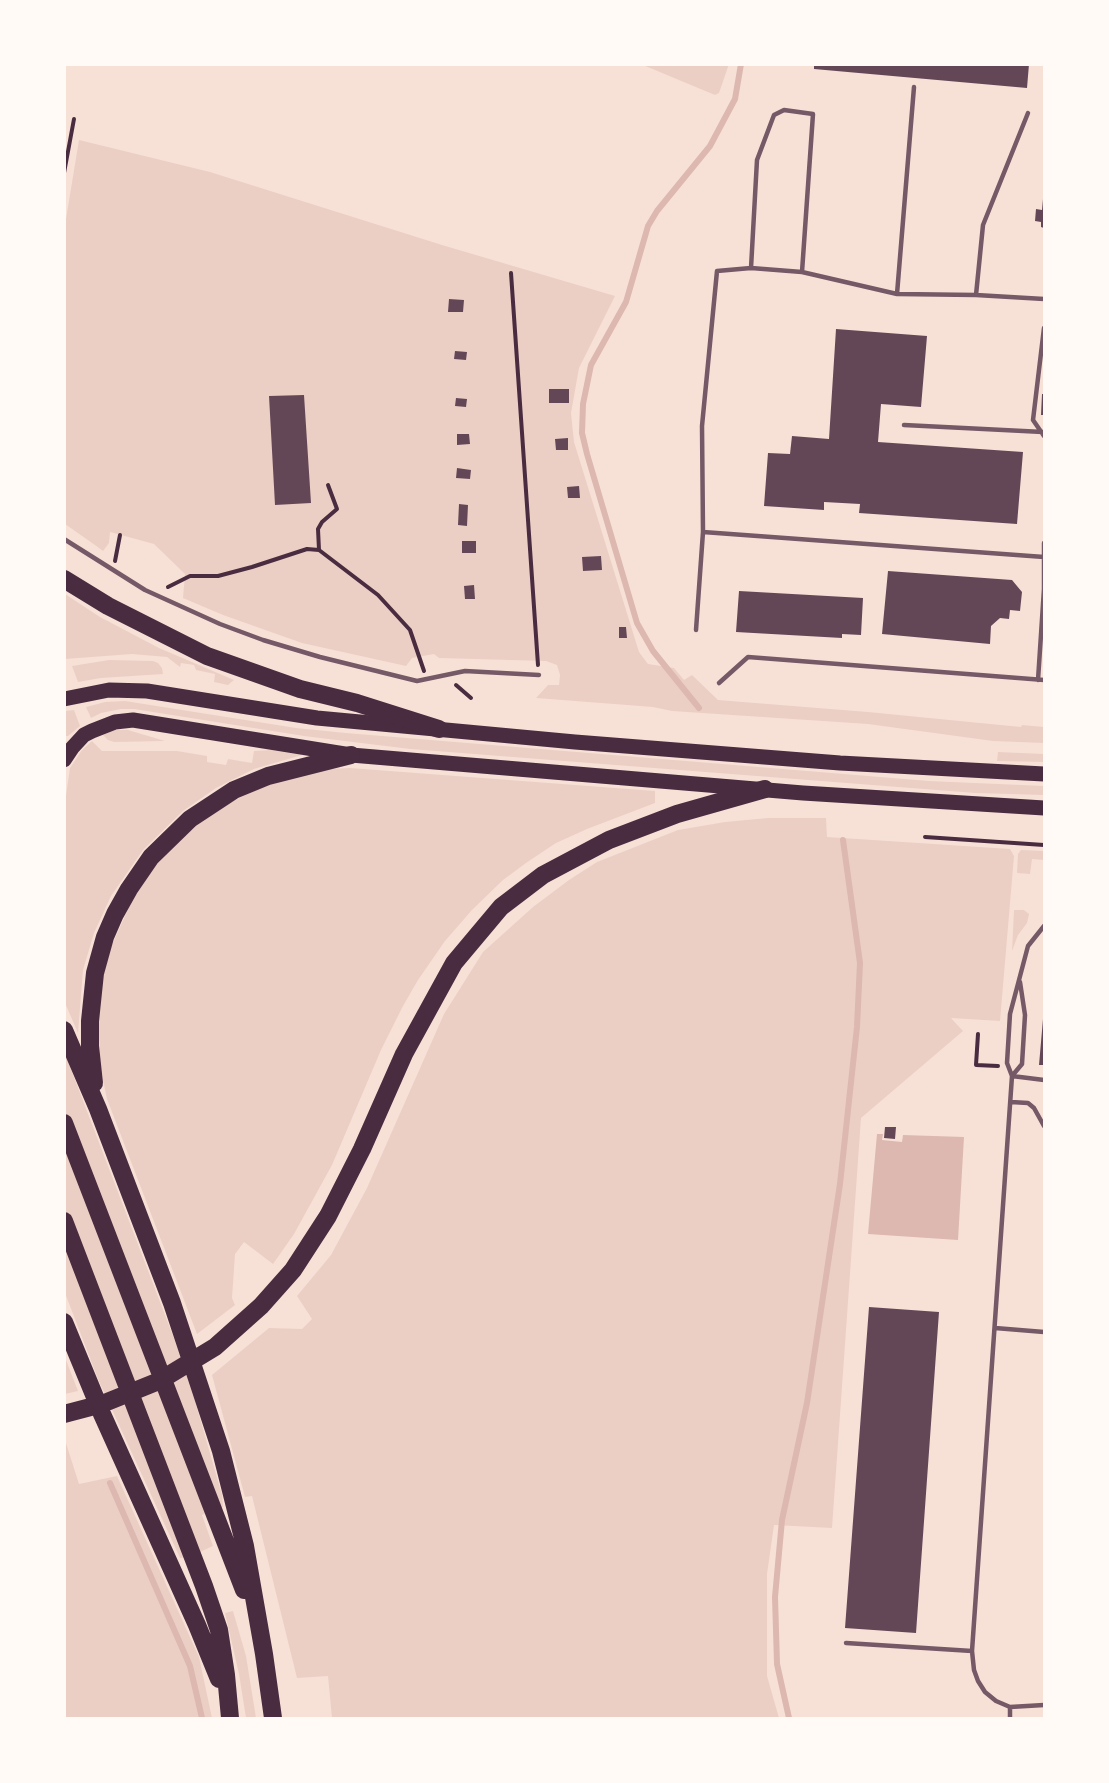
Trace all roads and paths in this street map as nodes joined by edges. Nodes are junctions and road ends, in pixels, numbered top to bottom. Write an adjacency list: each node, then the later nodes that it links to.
1 (914, 87): 8 (lane)
2 (1028, 113): 9 (lane)
3 (74, 118): 4 (path)
4 (64, 173)
5 (751, 268): 6 (lane); 6 (lane); 15 (lane)
6 (802, 272): 8 (lane)
7 (510, 273): 25 (path)
8 (897, 294): 9 (lane)
9 (976, 295): 10 (lane)
10 (1044, 299)
11 (1044, 328): 13 (lane)
12 (904, 425): 13 (lane)
13 (1044, 434)
14 (328, 485): 19 (path)
15 (703, 532): 20 (lane); 24 (lane)
16 (120, 535): 21 (path)
17 (64, 538): 21 (lane)
18 (1044, 543): 20 (lane)
19 (319, 550): 23 (path); 28 (path)
20 (1044, 557): 29 (lane)
21 (111, 570): 28 (lane)
22 (64, 579): 34 (highway)
23 (183, 580)
24 (696, 630)
25 (538, 661)
26 (450, 675): 27 (lane); 28 (lane); 33 (path)
27 (538, 675)
28 (426, 680)
29 (1038, 680): 30 (lane); 31 (lane)
30 (1044, 680)
31 (719, 683)
32 (64, 699): 34 (main road)
33 (471, 699)
34 (439, 729): 37 (main road)
35 (351, 755): 36 (main road); 38 (main road); 50 (highway)
36 (64, 760)
37 (1044, 774)
38 (765, 789): 39 (main road); 57 (highway)
39 (1044, 808)
40 (925, 837): 41 (path)
41 (1044, 845)
42 (1044, 926): 43 (lane)
43 (1020, 980): 46 (lane); 47 (lane)
44 (64, 1030): 50 (highway)
45 (978, 1034): 46 (path)
46 (1008, 1066): 47 (lane)
47 (1012, 1076): 48 (lane); 49 (lane)
48 (1044, 1080)
49 (1011, 1102): 52 (lane); 55 (lane)
50 (98, 1109): 58 (highway)
51 (64, 1123): 58 (highway)
52 (1044, 1126)
53 (64, 1221): 63 (highway)
54 (64, 1322): 63 (highway)
55 (995, 1329): 56 (lane); 60 (lane)
56 (1044, 1332)
57 (64, 1414)
58 (258, 1625): 64 (highway)
59 (846, 1643): 60 (lane)
60 (972, 1651): 62 (lane)
61 (1044, 1705): 62 (lane)
62 (1010, 1707): 65 (lane)
63 (230, 1718)
64 (273, 1719)
65 (1010, 1719)

